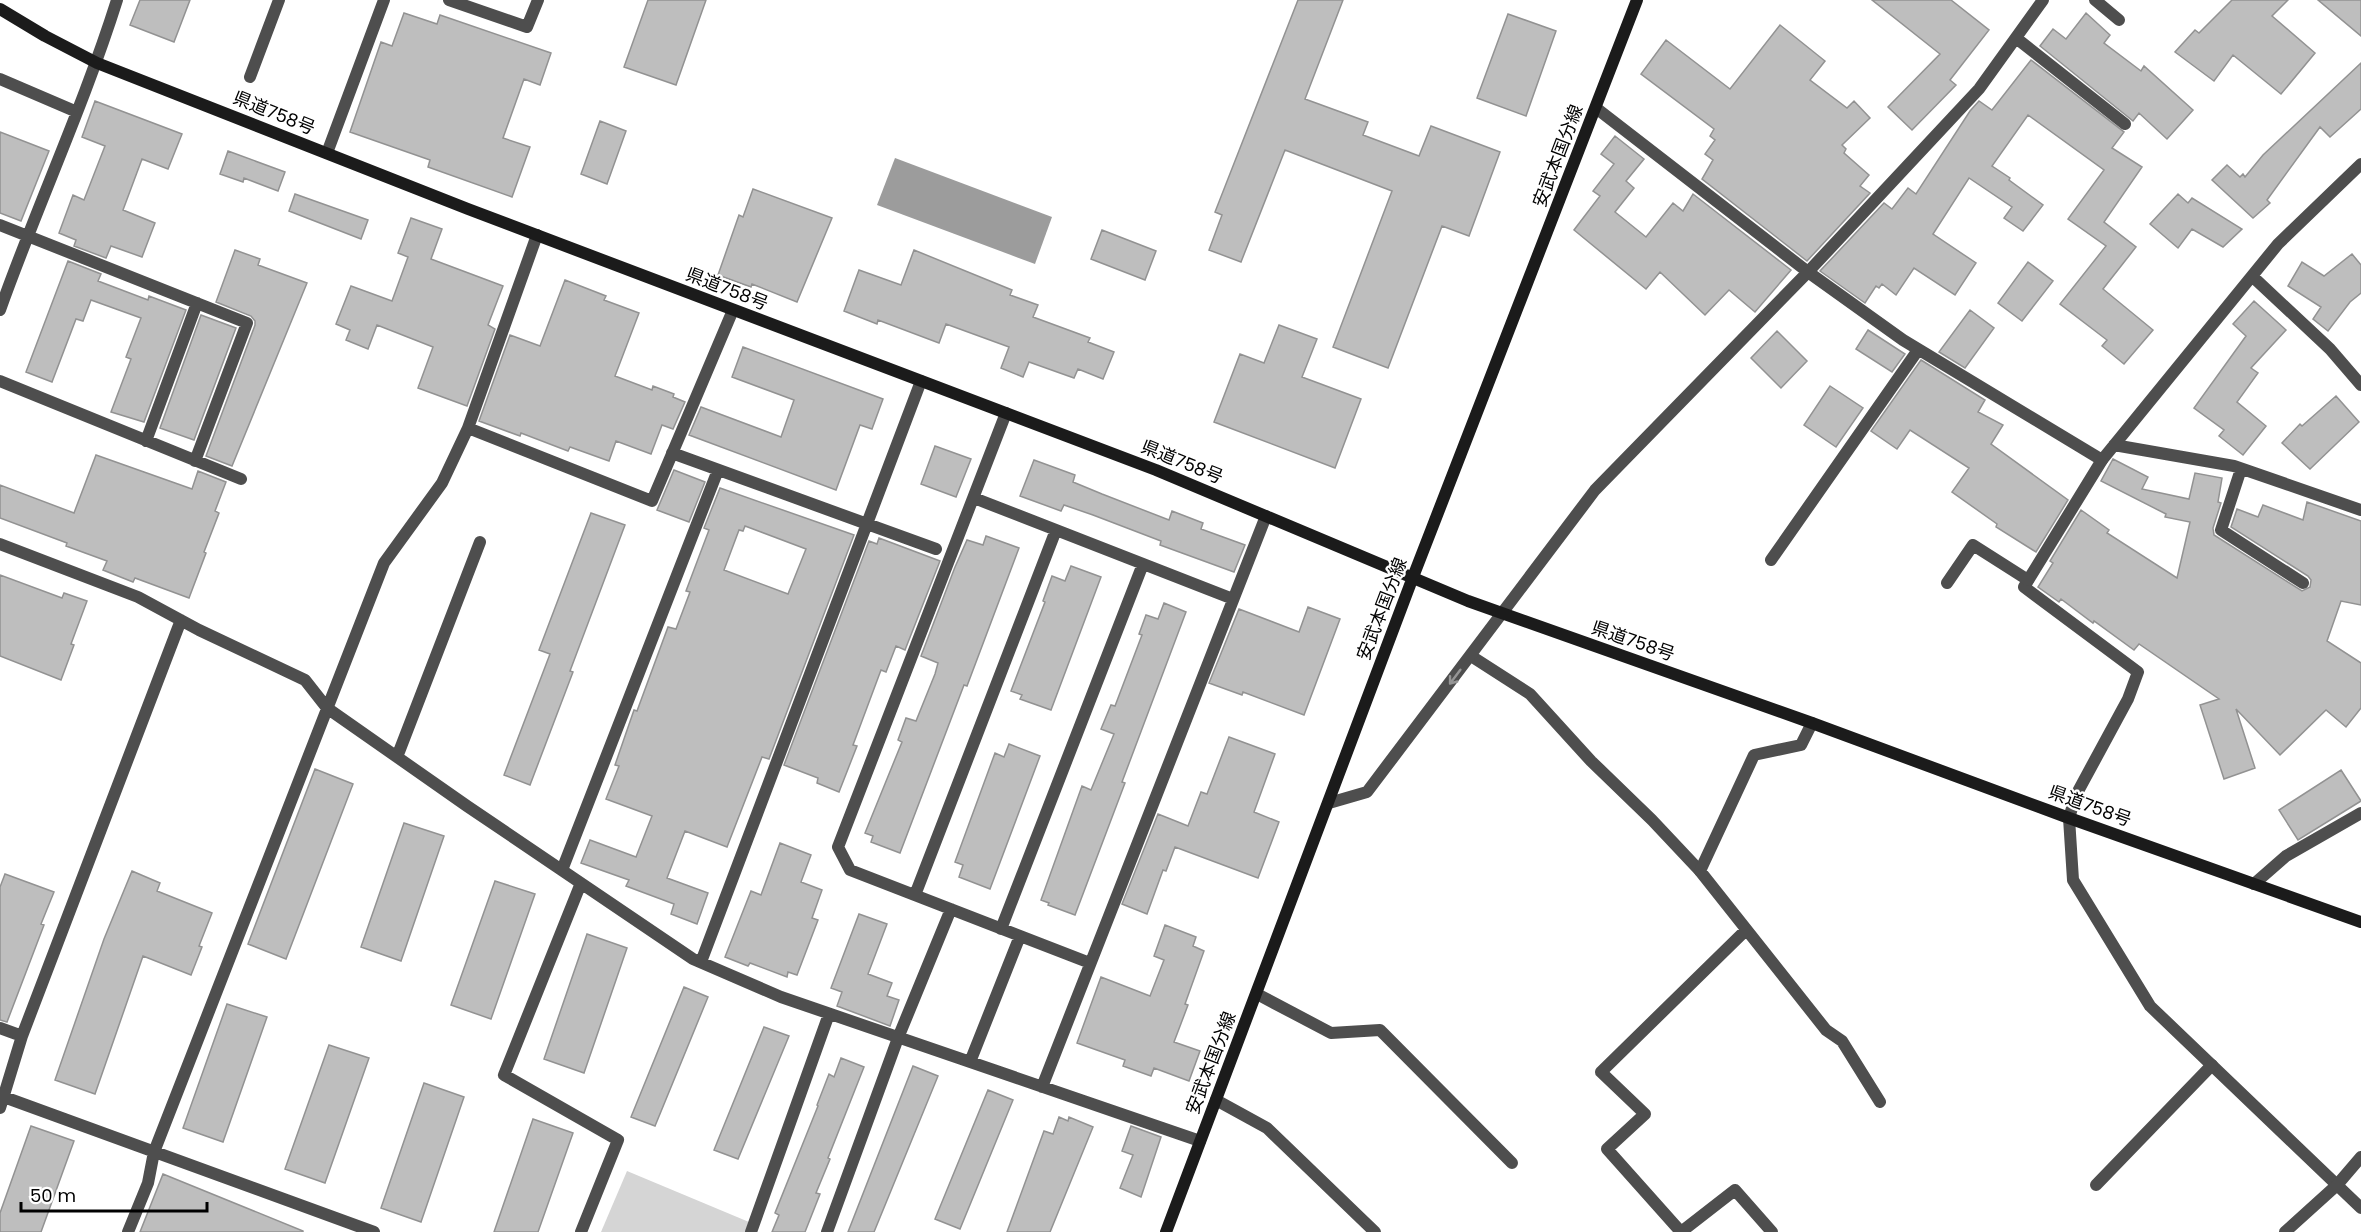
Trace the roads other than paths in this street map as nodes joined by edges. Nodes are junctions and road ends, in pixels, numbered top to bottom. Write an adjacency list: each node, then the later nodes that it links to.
1 (117, 0): 12 (street)
2 (279, 0): 13 (street)
3 (384, 0): 18 (street)
4 (449, 0): 5 (street)
5 (538, 0)
6 (1636, 0): 15 (main road, 安武本国分線)
7 (2095, 0): 10 (street)
8 (2037, 2): 11 (street)
9 (0, 9): 12 (main road, 県道758号)
10 (2120, 20)
11 (2016, 38): 17 (street); 23 (street)
12 (97, 63): 16 (street); 18 (main road, 県道758号)
13 (250, 77)
14 (0, 80): 16 (street)
15 (1596, 108): 23 (street); 52 (main road, 安武本国分線)
16 (77, 112): 21 (street)
17 (2125, 124)
18 (327, 153): 22 (main road, 県道758号)
19 (2361, 164): 24 (street)
20 (0, 225): 21 (street)
21 (27, 236): 25 (street); 26 (street)
22 (537, 236): 27 (main road, 県道758号); 33 (street)
23 (1808, 272): 28 (street); 57 (street)
24 (2252, 276): 31 (street); 35 (street)
25 (196, 303): 34 (street); 37 (street)
26 (0, 310)
27 (733, 310): 30 (main road, 県道758号); 36 (street)
28 (1918, 350): 38 (street); 50 (street)
29 (0, 381): 34 (street)
30 (921, 381): 32 (main road, 県道758号); 45 (street)
31 (2361, 385)
32 (1006, 413): 42 (street); 44 (main road, 県道758号)
33 (468, 428): 36 (street); 60 (street)
34 (146, 441): 37 (street)
35 (2114, 445): 38 (street); 39 (street)
36 (672, 453): 40 (street)
37 (195, 460): 41 (street)
38 (2102, 460): 53 (street)
39 (2241, 469): 43 (street); 55 (street)
40 (718, 470): 45 (street); 66 (street)
41 (241, 479)
42 (974, 498): 46 (street); 70 (street)
43 (2361, 510)
44 (1266, 516): 52 (main road, 県道758号); 56 (street)
45 (867, 524): 49 (street); 76 (street)
46 (1056, 530): 51 (street); 70 (street)
47 (480, 542): 62 (street)
48 (0, 544): 58 (street)
49 (936, 549)
50 (1771, 560)
51 (1143, 564): 56 (street); 73 (street)
52 (1413, 577): 57 (main road, 県道758号); 63 (main road, 安武本国分線)
53 (2028, 580): 54 (street); 65 (street)
54 (1947, 583)
55 (2303, 583)
56 (1233, 599): 77 (street)
57 (1503, 614): 59 (street); 61 (main road, 県道758号)
58 (181, 620): 60 (street); 81 (street)
59 (1471, 656): 63 (street, one-way to 63); 67 (street)
60 (327, 708): 62 (street); 90 (street)
61 (1812, 723): 65 (main road, 県道758号); 67 (street)
62 (397, 757): 66 (street)
63 (1329, 803): 78 (main road, 安武本国分線)
64 (2361, 813): 69 (street)
65 (2069, 818): 69 (main road, 県道758号); 84 (street)
66 (562, 870): 68 (street)
67 (1700, 871): 74 (street)
68 (581, 883): 76 (street); 98 (street)
69 (2254, 884): 72 (main road, 県道758号)
70 (915, 895): 71 (street)
71 (951, 909): 73 (street); 82 (street)
72 (2361, 922)
73 (1002, 929): 75 (street)
74 (1746, 930): 88 (street); 103 (street)
75 (1020, 936): 77 (street); 83 (street)
76 (701, 962): 79 (street)
77 (1090, 963): 85 (street)
78 (1257, 994): 86 (main road, 安武本国分線); 92 (street)
79 (829, 1014): 82 (street); 99 (street)
80 (0, 1028): 81 (street)
81 (22, 1036): 87 (street)
82 (898, 1038): 83 (street); 100 (street)
83 (970, 1062): 85 (street)
84 (2212, 1065): 93 (street); 94 (street)
85 (1042, 1087): 89 (street)
86 (1216, 1100): 89 (main road, 安武本国分線); 102 (street)
87 (2, 1102): 90 (street)
88 (1880, 1102)
89 (1200, 1141): 101 (main road, 安武本国分線)
90 (154, 1152): 96 (street); 97 (street)
91 (2361, 1157): 94 (street)
92 (1512, 1163)
93 (2096, 1185)
94 (2337, 1185): 95 (street); 105 (street)
95 (2361, 1208)
96 (128, 1232)
97 (374, 1232)
98 (580, 1232)
99 (751, 1232)
100 (827, 1232)
101 (1166, 1232)
102 (1375, 1232)
103 (1681, 1232): 104 (street)
104 (1772, 1232)
105 (2285, 1232)

